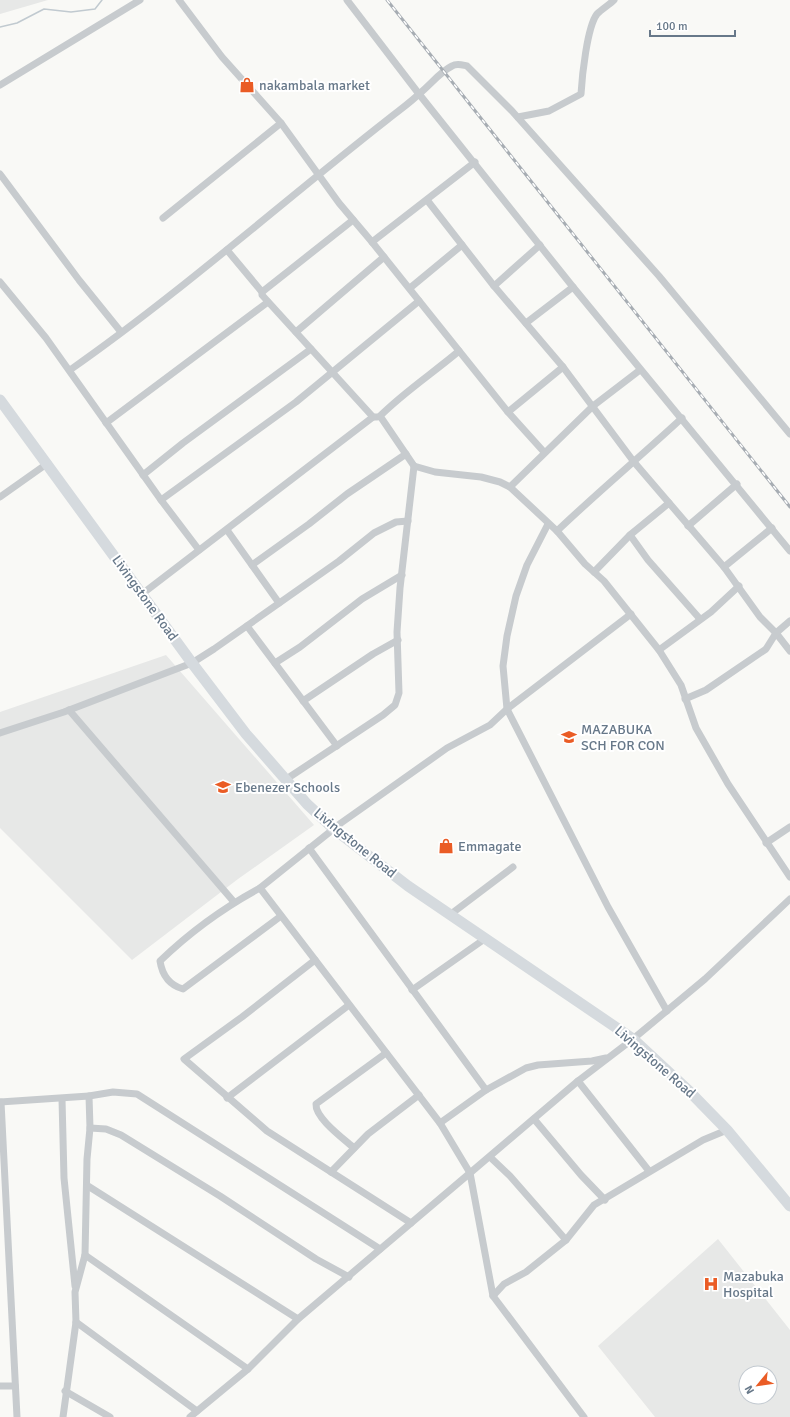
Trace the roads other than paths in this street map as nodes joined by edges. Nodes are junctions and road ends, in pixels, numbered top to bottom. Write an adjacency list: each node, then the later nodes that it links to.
1 (140, 0): 5 (street)
2 (179, 0): 8 (street)
3 (347, 0): 6 (street)
4 (614, 0): 7 (street)
5 (0, 85)
6 (419, 94): 7 (street); 9 (street); 11 (street)
7 (518, 117): 42 (street)
8 (281, 123): 11 (street); 13 (street)
9 (475, 162): 12 (street); 17 (street)
10 (0, 174): 28 (street)
11 (318, 174): 14 (street); 18 (street)
12 (427, 200): 15 (street); 16 (street)
13 (163, 218)
14 (353, 220): 15 (street); 24 (street)
15 (372, 242): 19 (street)
16 (462, 245): 21 (street); 23 (street)
17 (540, 245): 21 (street); 22 (street)
18 (227, 250): 24 (street); 28 (street)
19 (384, 257): 23 (street); 29 (street)
20 (0, 282): 33 (street)
21 (494, 286): 27 (street)
22 (573, 287): 27 (street); 34 (street)
23 (410, 288): 25 (street)
24 (262, 292): 26 (street)
25 (419, 301): 31 (street); 35 (street)
26 (268, 302): 29 (street); 41 (street)
27 (526, 323): 32 (street)
28 (121, 332): 33 (street)
29 (296, 332): 30 (street)
30 (311, 349): 35 (street); 48 (street)
31 (458, 351): 38 (street); 39 (street)
32 (562, 367): 37 (street); 38 (street)
33 (70, 370): 41 (street)
34 (640, 370): 37 (street); 40 (street)
35 (332, 374): 39 (street); 52 (street)
36 (0, 400): 46 (highway, Livingstone Road)
37 (592, 406): 43 (street); 45 (street)
38 (508, 412): 43 (street)
39 (376, 417): 44 (street); 58 (street)
40 (682, 418): 45 (street); 49 (street)
41 (106, 424): 48 (street)
42 (790, 434)
43 (544, 452): 50 (street)
44 (406, 454): 47 (street); 63 (street)
45 (634, 462): 53 (street); 59 (street)
46 (48, 463): 51 (street); 68 (highway, Livingstone Road)
47 (414, 466): 50 (street); 54 (street)
48 (143, 475): 52 (street)
49 (737, 484): 56 (street); 57 (street)
50 (510, 487): 55 (street)
51 (0, 497)
52 (161, 500): 61 (street)
53 (669, 503): 56 (street); 60 (street)
54 (408, 521): 66 (street); 69 (street)
55 (548, 524): 59 (street); 82 (street)
56 (688, 526): 64 (street)
57 (772, 528): 62 (street); 64 (street)
58 (227, 530): 61 (street); 63 (street)
59 (557, 531): 65 (street)
60 (630, 535): 65 (street); 71 (street)
61 (200, 550): 68 (street)
62 (790, 551)
63 (252, 565): 69 (street)
64 (724, 567): 67 (street)
65 (594, 572): 70 (street)
66 (402, 575): 75 (street); 79 (street)
67 (739, 586): 71 (street); 74 (street)
68 (142, 594): 78 (highway, Livingstone Road)
69 (279, 603): 73 (street)
70 (631, 614): 76 (street); 82 (street)
71 (700, 619): 76 (street)
72 (790, 621): 74 (street)
73 (247, 626): 78 (street); 79 (street)
74 (776, 632): 77 (street); 80 (street)
75 (398, 640): 81 (street); 85 (street)
76 (659, 650): 80 (street)
77 (790, 651)
78 (192, 663): 83 (street); 86 (highway, Livingstone Road)
79 (275, 663): 81 (street)
80 (685, 699): 89 (street)
81 (304, 701): 85 (street)
82 (507, 709): 88 (street); 102 (street)
83 (69, 710): 84 (street); 95 (street)
84 (0, 733)
85 (337, 746): 86 (street)
86 (285, 780): 88 (highway, Livingstone Road)
87 (790, 827): 89 (street)
88 (334, 829): 90 (street); 96 (highway, Livingstone Road)
89 (766, 843): 92 (street)
90 (309, 848): 93 (street); 100 (street)
91 (513, 867): 96 (street)
92 (790, 877)
93 (260, 888): 95 (street); 97 (street)
94 (790, 899): 102 (street)
95 (234, 902): 97 (street)
96 (451, 914): 98 (highway, Livingstone Road)
97 (281, 916): 99 (street)
98 (486, 938): 100 (street); 103 (highway, Livingstone Road)
99 (315, 960): 101 (street); 110 (street)
100 (412, 990): 107 (street)
101 (350, 1005): 104 (street); 110 (street)
102 (667, 1011): 103 (street)
103 (633, 1039): 105 (street); 116 (highway, Livingstone Road)
104 (386, 1053): 108 (street); 117 (street)
105 (611, 1057): 106 (street); 107 (street)
106 (578, 1081): 113 (street); 119 (street)
107 (486, 1090): 114 (street)
108 (419, 1095): 114 (street); 117 (street)
109 (89, 1096): 111 (street); 115 (street); 127 (street)
110 (227, 1098): 120 (street)
111 (62, 1099): 112 (street); 130 (street)
112 (0, 1102): 136 (street)
113 (534, 1118): 118 (street); 123 (street)
114 (440, 1123): 121 (street)
115 (90, 1128): 122 (street); 129 (street)
116 (727, 1130): 119 (street); 124 (highway, Livingstone Road)
117 (354, 1148): 120 (street)
118 (490, 1157): 121 (street); 126 (street)
119 (649, 1171): 123 (street)
120 (331, 1172): 125 (street)
121 (470, 1173): 125 (street); 131 (street)
122 (88, 1186): 128 (street); 132 (street)
123 (605, 1200): 126 (street)
124 (790, 1206)
125 (411, 1223): 127 (street)
126 (566, 1240): 131 (street)
127 (380, 1249): 129 (street)
128 (85, 1255): 130 (street); 134 (street)
129 (349, 1277): 132 (street)
130 (75, 1292): 133 (street)
131 (493, 1296): 143 (street)
132 (298, 1319): 134 (street)
133 (76, 1322): 137 (street); 138 (street)
134 (248, 1369): 138 (street)
135 (0, 1386): 136 (street)
136 (15, 1386): 139 (street)
137 (65, 1391): 140 (street); 141 (street)
138 (197, 1411): 142 (street)
139 (17, 1417)
140 (63, 1417)
141 (110, 1417)
142 (190, 1417)
143 (584, 1417)

